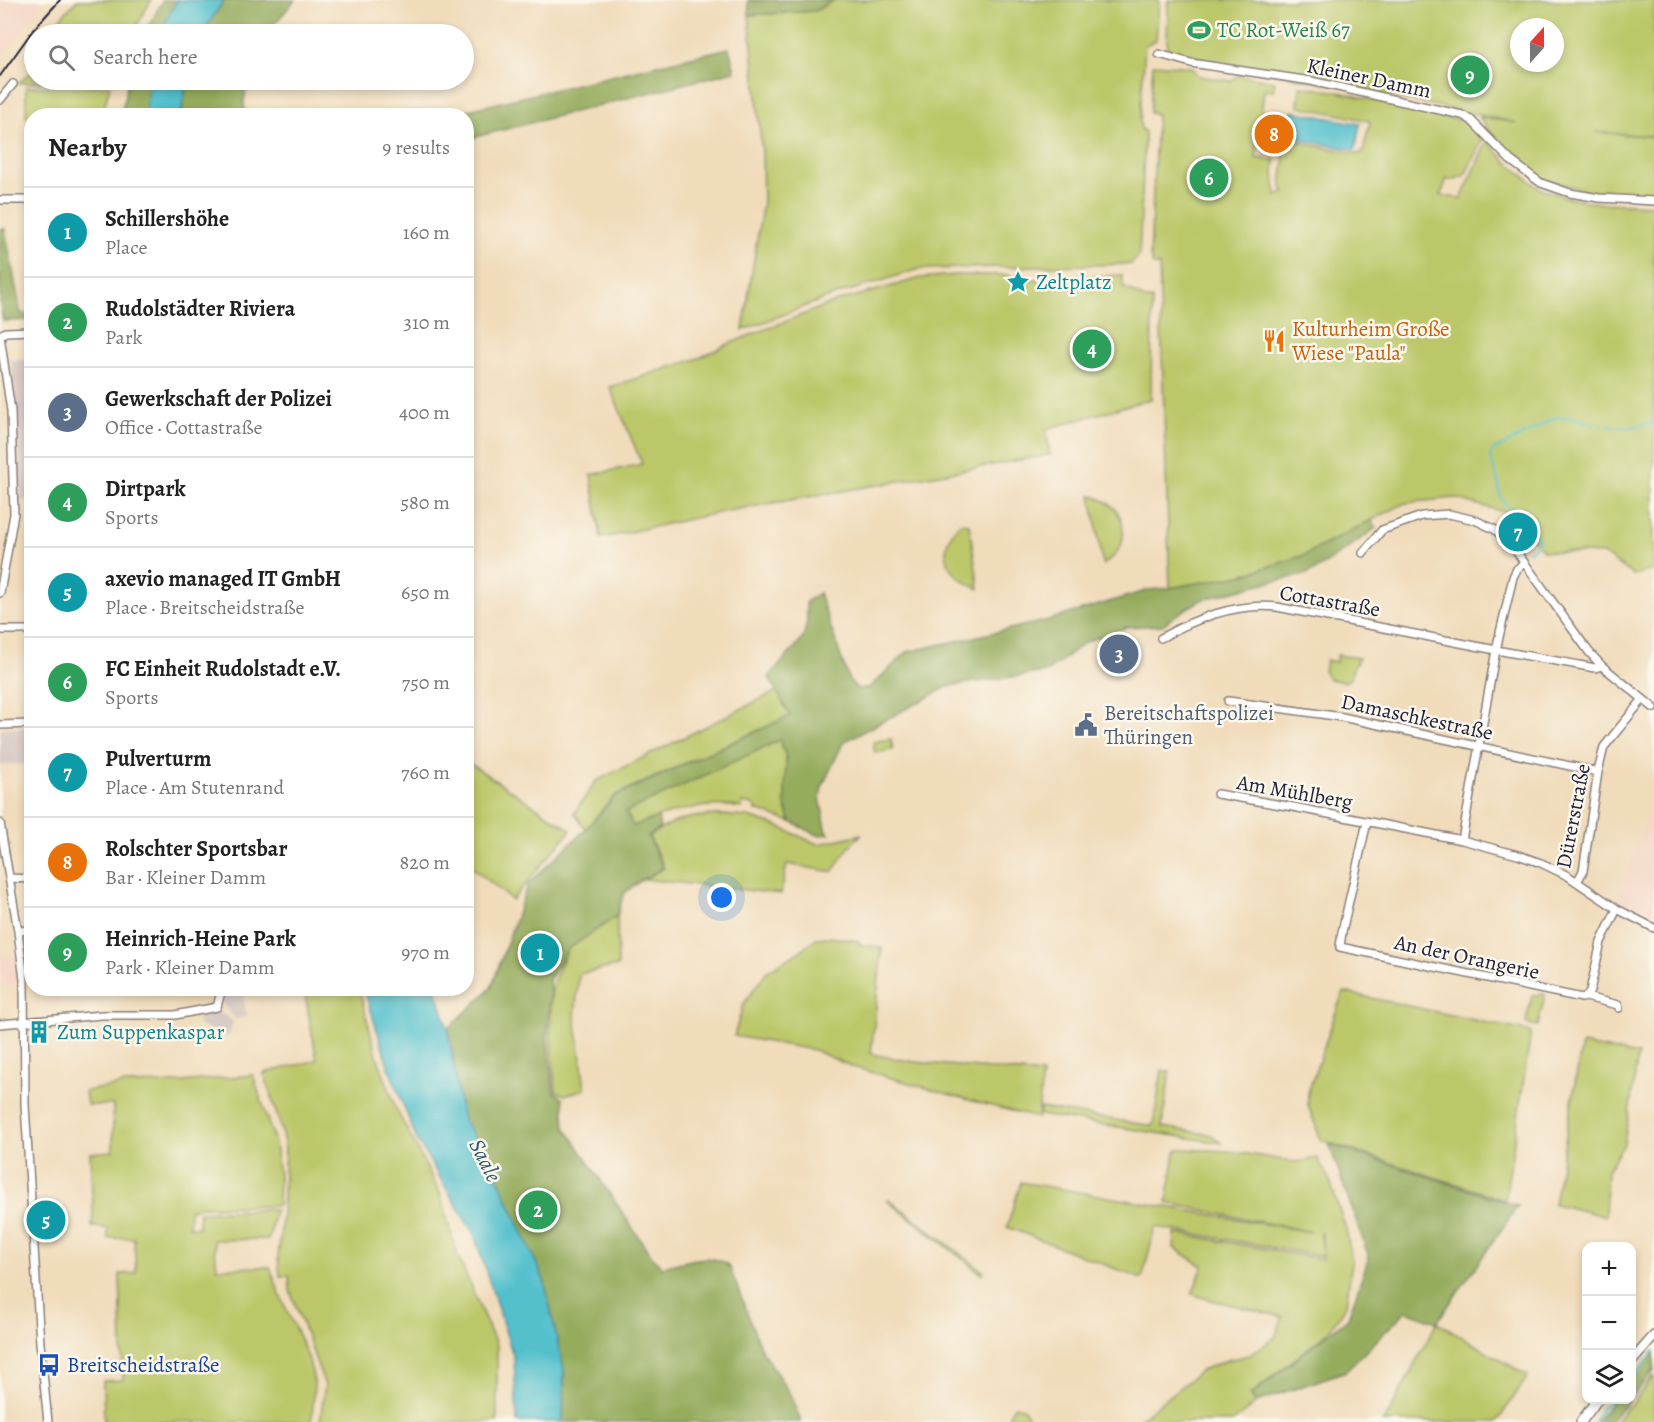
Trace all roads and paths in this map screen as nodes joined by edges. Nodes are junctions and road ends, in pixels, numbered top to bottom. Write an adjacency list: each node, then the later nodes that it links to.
1 (1159, 54): 6 (street, Kleiner Damm)
2 (13, 84): 3 (street)
3 (0, 100)
4 (0, 200): 5 (street)
5 (24, 200)
6 (1654, 201)
7 (24, 331): 8 (street)
8 (0, 336): 11 (street)
9 (1364, 552): 10 (street)
10 (1524, 563): 15 (street); 16 (street)
11 (0, 593)
12 (0, 630): 13 (street)
13 (24, 630)
14 (1161, 638): 15 (street, Cottastraße)
15 (1496, 650): 16 (street, Cottastraße); 22 (street)
16 (1602, 666): 17 (street)
17 (1643, 699): 19 (street); 23 (street, Dürerstraße)
18 (1228, 700): 22 (street, Damaschkestraße)
19 (1654, 708)
20 (24, 724): 21 (street)
21 (0, 725)
22 (1478, 747): 23 (street, Damaschkestraße); 27 (street)
23 (1598, 772): 30 (street, Dürerstraße)
24 (1217, 794): 25 (street, Am Mühlberg)
25 (1367, 822): 27 (street, Am Mühlberg); 35 (street, Am Mühlberg)
26 (0, 823): 28 (street)
27 (1462, 840): 30 (street, Am Mühlberg)
28 (9, 878): 29 (street); 34 (street)
29 (24, 879)
30 (1577, 882): 31 (street, Am Mühlberg)
31 (1617, 909): 32 (street, Am Mühlberg); 39 (street)
32 (1654, 928)
33 (24, 931): 34 (street)
34 (18, 932): 36 (street)
35 (1341, 947): 39 (street, An der Orangerie)
36 (24, 980)
37 (24, 996): 41 (street)
38 (220, 996): 41 (street)
39 (1586, 997): 40 (street, An der Orangerie)
40 (1619, 1008)
41 (25, 1023): 42 (street); 46 (street)
42 (0, 1024)
43 (1654, 1336): 44 (street)
44 (1636, 1356)
45 (1594, 1404): 47 (street)
46 (48, 1422)
47 (1581, 1422)

